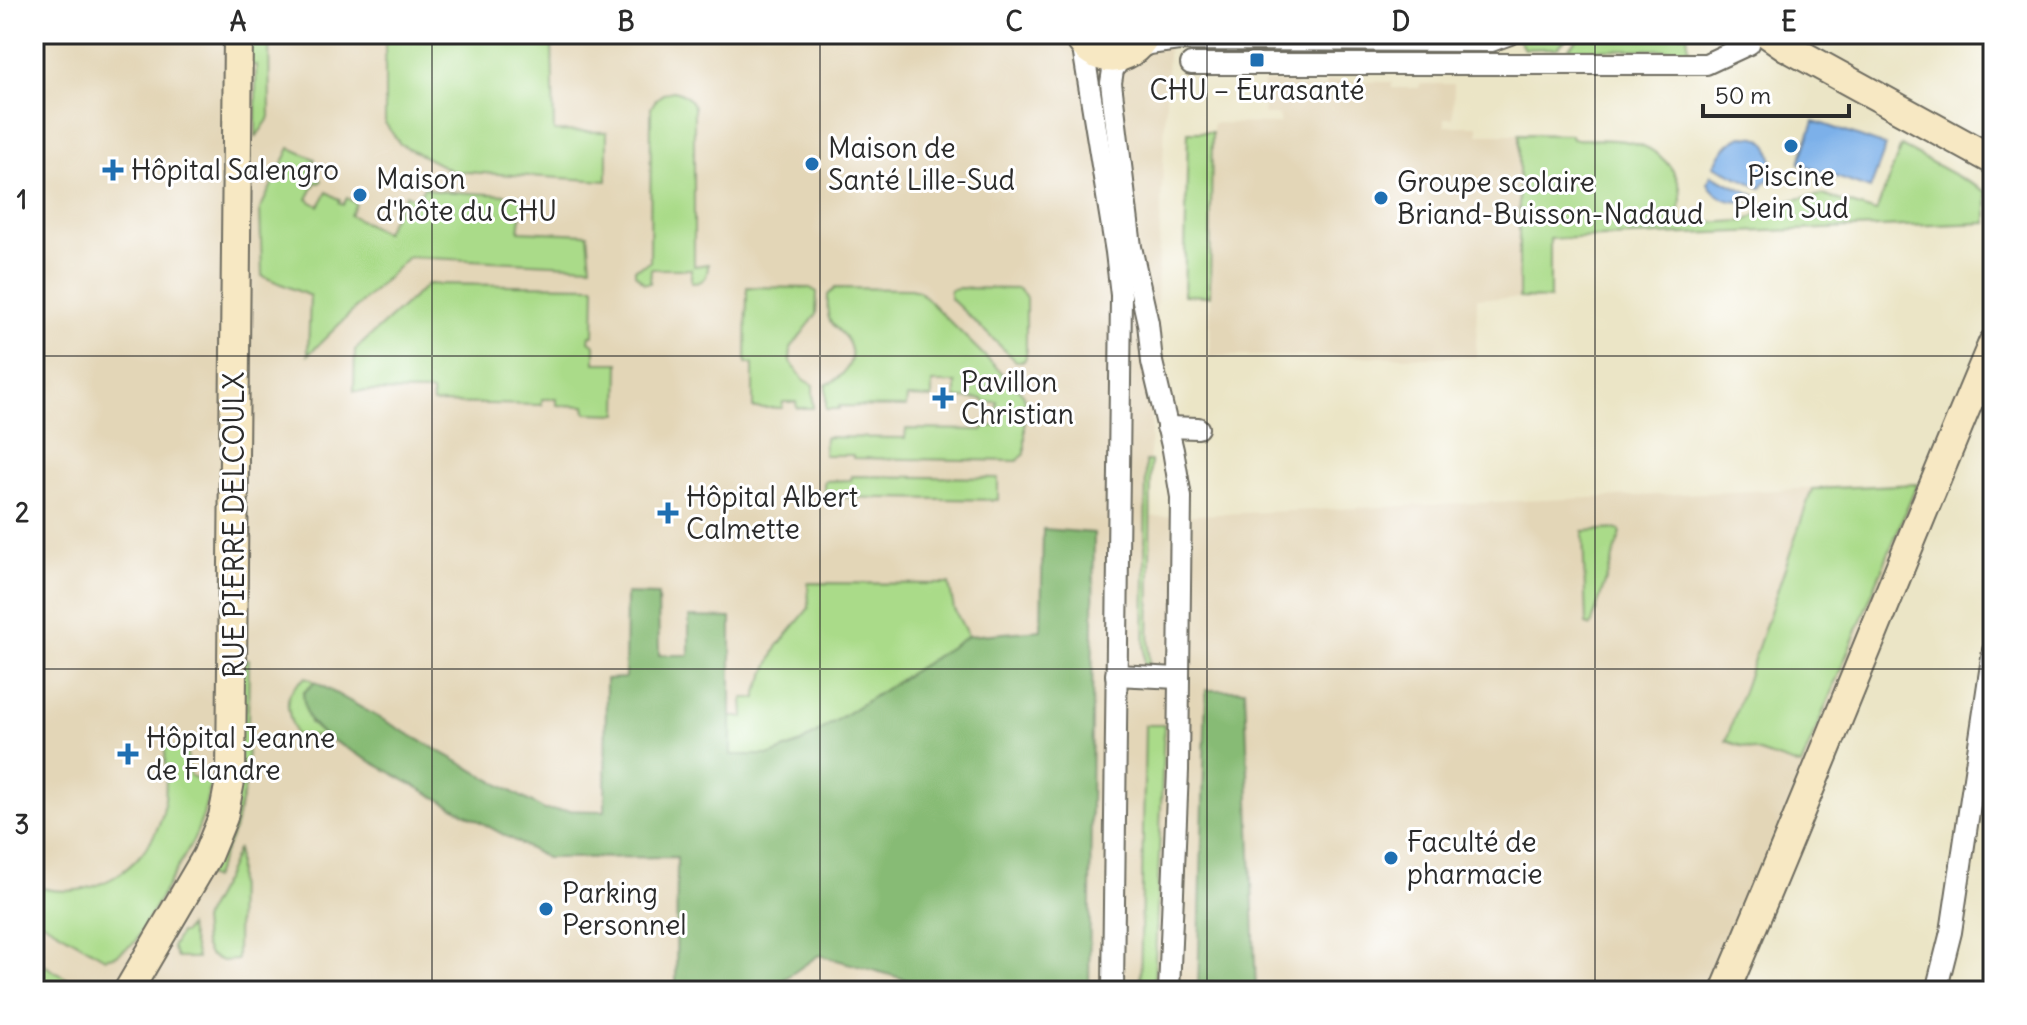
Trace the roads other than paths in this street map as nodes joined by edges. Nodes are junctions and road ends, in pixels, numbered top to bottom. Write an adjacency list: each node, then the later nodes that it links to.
1 (238, 34): 15 (street, RUE PIERRE DELCOULX)
2 (1510, 34): 5 (street)
3 (1079, 38): 5 (street); 13 (street)
4 (1765, 40): 6 (street); 7 (street)
5 (1134, 47): 10 (street)
6 (1191, 64)
7 (1993, 160)
8 (1993, 343): 9 (street)
9 (1983, 396): 18 (street)
10 (1167, 427): 11 (street); 14 (street)
11 (1198, 428)
12 (1993, 651): 19 (street)
13 (1116, 675): 14 (street); 16 (street)
14 (1178, 678): 17 (street)
15 (128, 991)
16 (1113, 991)
17 (1169, 991)
18 (1725, 991)
19 (1936, 991)

